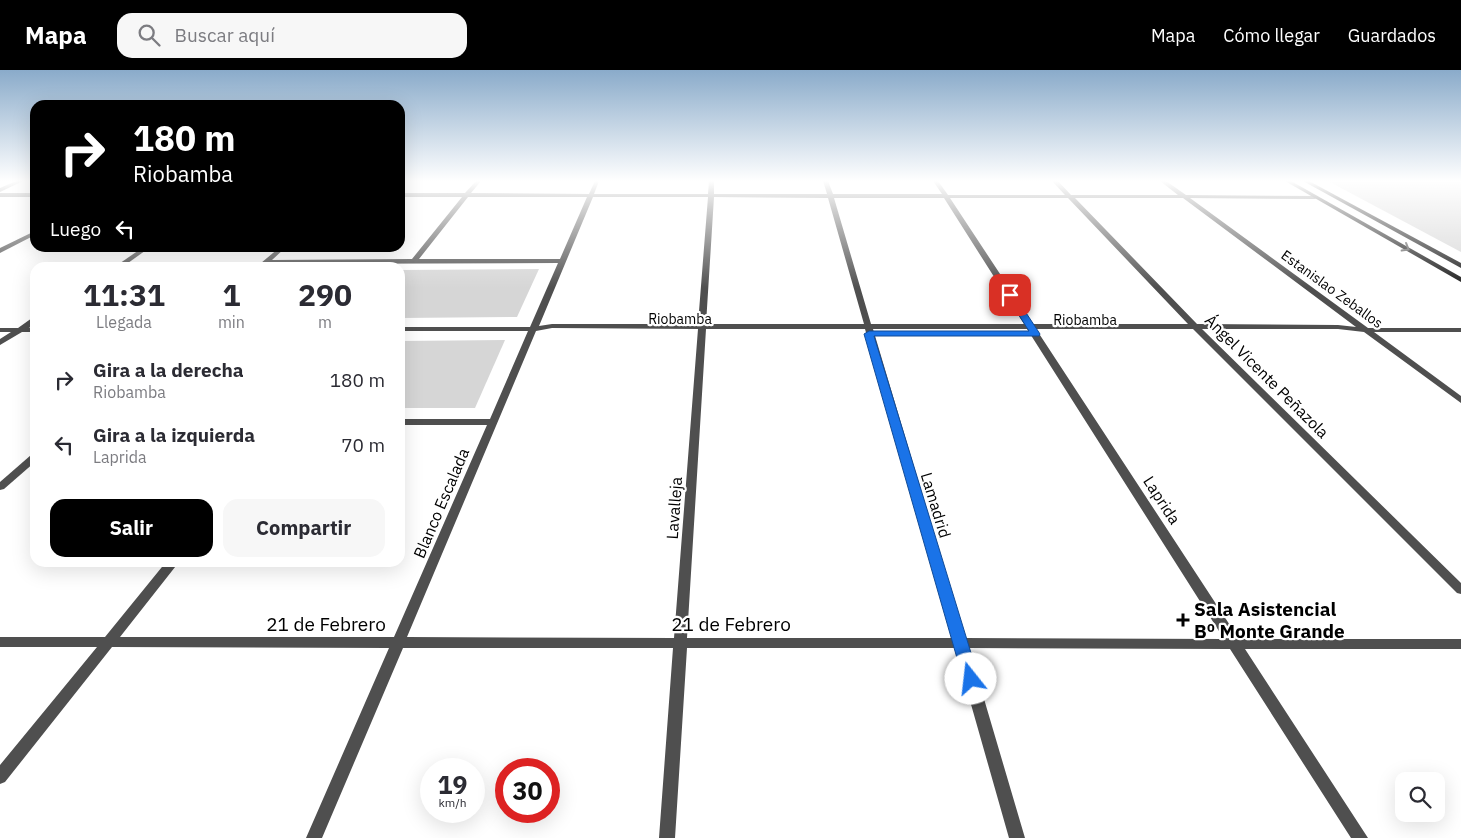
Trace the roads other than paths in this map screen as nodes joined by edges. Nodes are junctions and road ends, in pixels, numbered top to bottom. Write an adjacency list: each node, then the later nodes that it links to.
1 (449, 217): 14 (street)
2 (581, 217): 15 (street, Blanco Escalada)
3 (710, 217): 26 (street, Lavalleja)
4 (836, 217): 27 (street, Lamadrid)
5 (959, 217): 31 (street, Laprida)
6 (1090, 217): 28 (street, Ángel Vicente Peñazola)
7 (1212, 217): 29 (street, Estanislao Zeballos)
8 (1352, 217): 19 (main road, one-way to 19)
9 (1371, 217): 18 (main road)
10 (30, 236): 11 (street)
11 (0, 251)
12 (140, 252): 16 (street)
13 (277, 252): 17 (street)
14 (414, 261): 15 (street); 17 (street)
15 (562, 261): 22 (street, Blanco Escalada)
16 (125, 262)
17 (265, 262)
18 (1461, 266)
19 (1461, 280)
20 (30, 323): 24 (street)
21 (405, 329): 22 (street, Riobamba)
22 (533, 329): 26 (street, Riobamba); 35 (street, Blanco Escalada)
23 (0, 330): 24 (street)
24 (20, 330): 25 (street); 32 (street)
25 (30, 330)
26 (702, 330): 27 (street, Riobamba); 43 (street, Lavalleja)
27 (868, 330): 31 (street, Riobamba); 44 (street, Lamadrid)
28 (1199, 330): 29 (street, Riobamba); 31 (street, Riobamba); 39 (street, Ángel Vicente Peñazola)
29 (1366, 330): 30 (street, Riobamba); 33 (street, Estanislao Zeballos)
30 (1461, 330)
31 (1033, 331): 45 (street, Laprida)
32 (0, 343)
33 (1461, 400)
34 (405, 422): 35 (street)
35 (493, 422): 42 (street, Blanco Escalada)
36 (30, 462): 37 (street)
37 (0, 487)
38 (168, 567): 41 (street)
39 (1461, 590)
40 (0, 642): 41 (street, 21 de Febrero)
41 (108, 642): 42 (street, 21 de Febrero); 47 (street)
42 (398, 643): 43 (street, 21 de Febrero); 48 (street, Blanco Escalada)
43 (681, 643): 44 (street, 21 de Febrero); 49 (street, Lavalleja)
44 (960, 644): 45 (street, 21 de Febrero); 50 (street, Lamadrid)
45 (1235, 644): 46 (street, 21 de Febrero); 51 (street, Laprida)
46 (1461, 644)
47 (0, 777)
48 (314, 838)
49 (667, 838)
50 (1017, 838)
51 (1360, 838)

